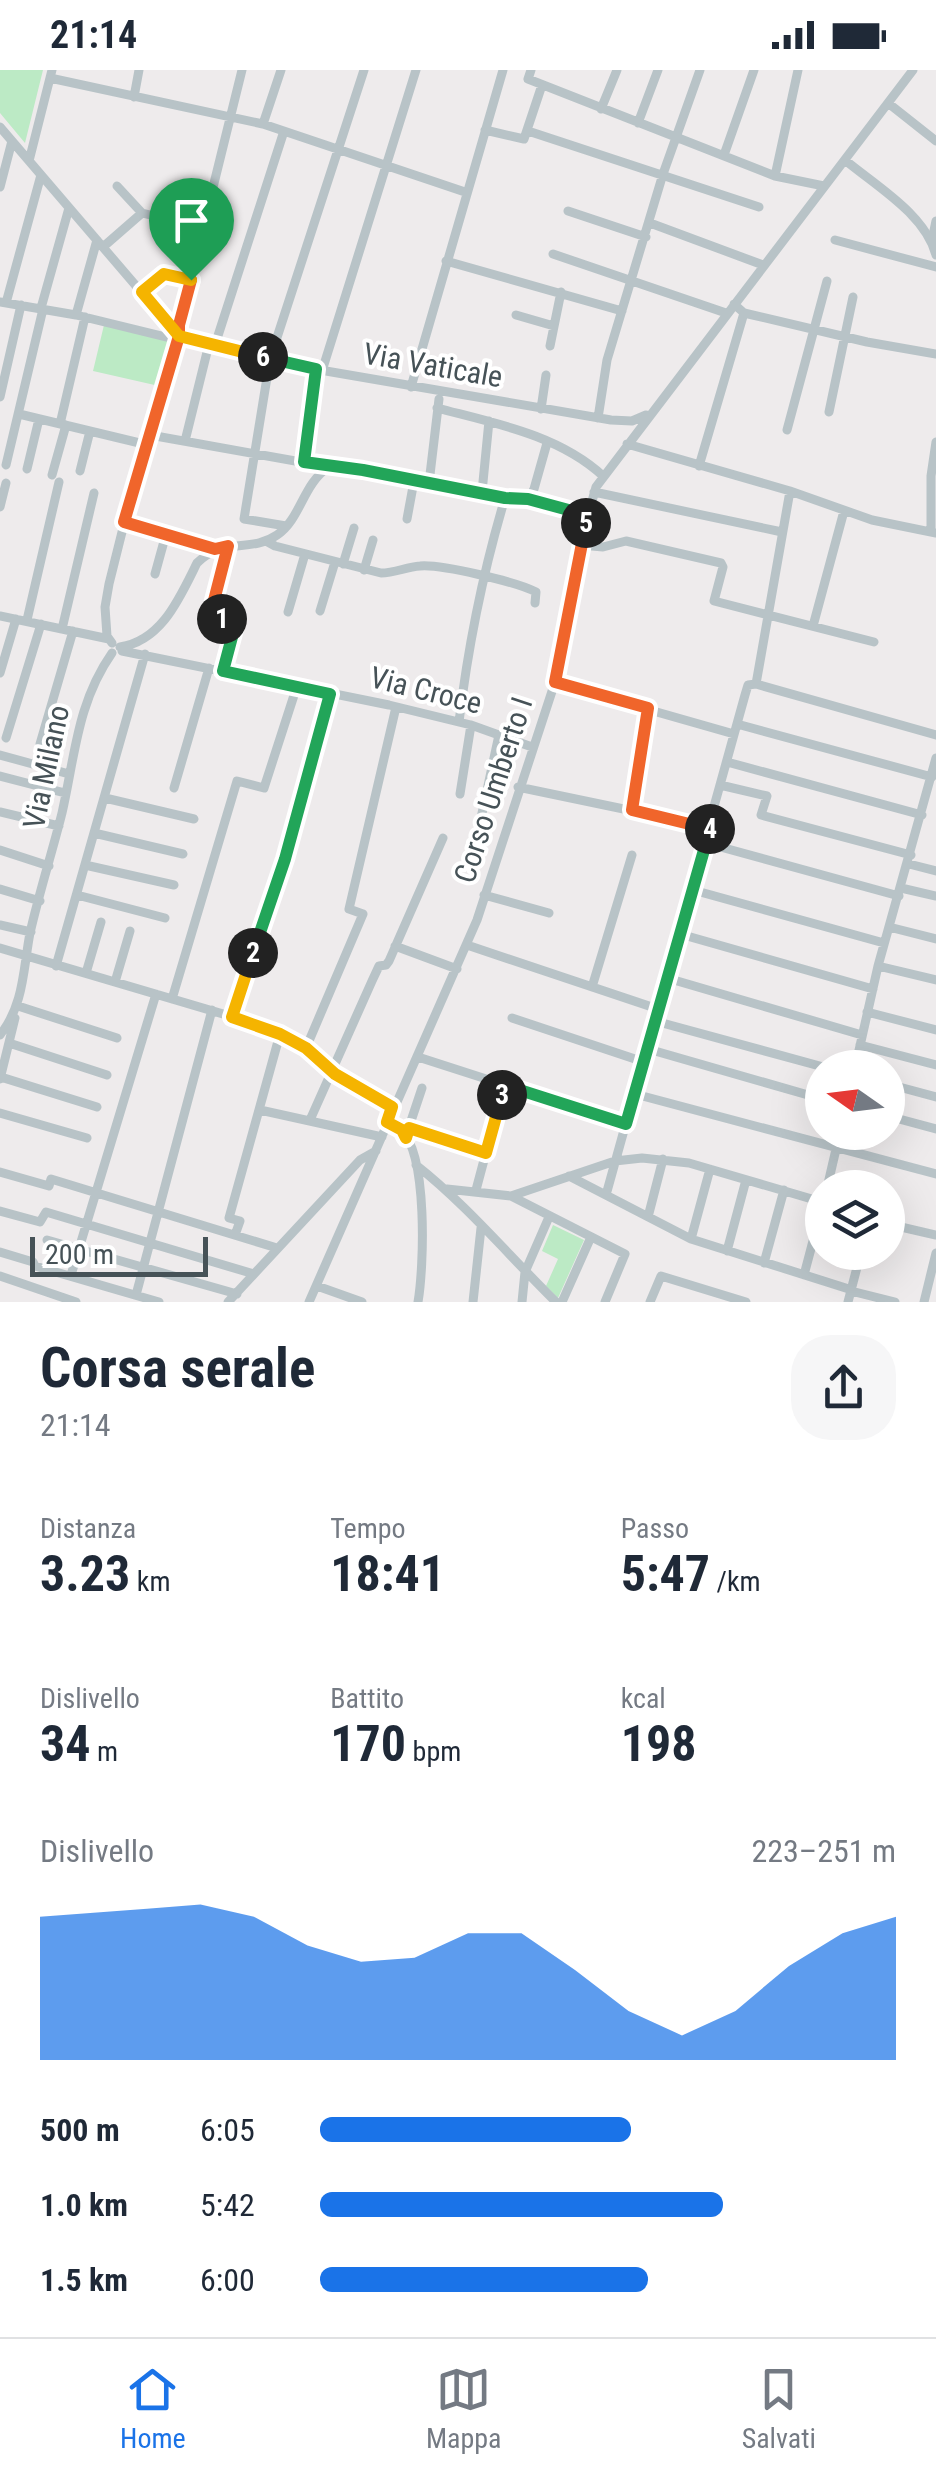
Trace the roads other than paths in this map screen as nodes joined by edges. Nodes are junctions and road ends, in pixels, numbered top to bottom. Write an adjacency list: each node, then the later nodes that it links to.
1 (139, 70): 16 (street)
2 (242, 70): 19 (street)
3 (281, 70): 20 (street)
4 (364, 70): 29 (street)
5 (416, 70): 33 (street)
6 (503, 70): 23 (street)
7 (618, 70): 18 (street)
8 (658, 70): 21 (street)
9 (700, 70): 26 (street)
10 (754, 70): 30 (street)
11 (798, 70): 36 (street)
12 (913, 70): 17 (street, Corso Umberto I)
13 (51, 74): 16 (street); 32 (street)
14 (530, 74): 15 (street)
15 (542, 84): 18 (street); 25 (street)
16 (134, 97): 19 (street)
17 (888, 103): 28 (street); 31 (street, Corso Umberto I)
18 (601, 109): 21 (street)
19 (230, 115): 20 (street); 47 (street)
20 (264, 124): 24 (street)
21 (638, 124): 26 (street)
22 (0, 127): 27 (street)
23 (485, 130): 25 (street); 40 (street)
24 (284, 132): 29 (street); 75 (street)
25 (528, 132): 34 (street)
26 (676, 138): 30 (street); 34 (street)
27 (12, 141): 32 (street); 37 (street)
28 (936, 141)
29 (338, 149): 33 (street); 78 (street)
30 (724, 156): 36 (street)
31 (844, 160): 39 (street, Corso Umberto I); 51 (street)
32 (29, 161): 35 (street)
33 (386, 164): 40 (street); 79 (street)
34 (663, 174): 41 (street); 46 (street)
35 (42, 175): 42 (street); 62 (street)
36 (775, 176): 39 (street)
37 (0, 186)
38 (118, 186): 44 (street)
39 (824, 186): 54 (street, Corso Umberto I)
40 (466, 192): 53 (street)
41 (759, 206)
42 (70, 208): 50 (street); 65 (street)
43 (568, 211): 48 (street)
44 (142, 213): 47 (street); 50 (street)
45 (936, 222): 51 (street)
46 (650, 223): 48 (street); 54 (street)
47 (204, 228): 56 (street)
48 (646, 237): 58 (street)
49 (836, 240): 55 (street)
50 (100, 243): 59 (street); 69 (street)
51 (935, 248)
52 (553, 254): 58 (street)
53 (446, 261): 60 (street); 81 (street)
54 (762, 265): 63 (street, Corso Umberto I)
55 (936, 267)
56 (191, 280): 59 (street); 73 (street)
57 (828, 281): 72 (street)
58 (632, 282): 66 (street); 67 (street)
59 (142, 292): 73 (street)
60 (561, 292): 66 (street); 71 (street)
61 (853, 298): 74 (street)
62 (3, 302): 64 (street, Via Vaticale)
63 (734, 304): 67 (street, Corso Umberto I); 68 (street)
64 (21, 305): 65 (street, Via Vaticale); 83 (street)
65 (42, 308): 69 (street, Via Vaticale); 86 (street)
66 (622, 311): 88 (street)
67 (726, 313): 82 (street, Corso Umberto I)
68 (744, 313): 72 (street); 101 (street)
69 (81, 316): 73 (street, Via Vaticale); 90 (street)
70 (516, 316): 71 (street)
71 (554, 326): 76 (street)
72 (814, 329): 74 (street); 91 (street)
73 (179, 336): 75 (street, Via Vaticale); 93 (street)
74 (844, 336): 77 (street); 85 (street)
75 (212, 345): 78 (street, Via Vaticale); 94 (street)
76 (550, 346)
77 (936, 354)
78 (270, 359): 79 (street, Via Vaticale); 98 (street)
79 (319, 370): 81 (street, Via Vaticale); 99 (street)
80 (546, 375): 84 (street)
81 (411, 387): 84 (street, Via Vaticale)
82 (668, 390): 88 (street, Via Vaticale); 95 (street, Corso Umberto I)
83 (0, 397)
84 (541, 409): 88 (street, Via Vaticale)
85 (829, 412)
86 (19, 414): 87 (street); 100 (street)
87 (39, 418): 90 (street); 103 (street)
88 (598, 418): 95 (street, Via Vaticale)
89 (489, 422): 97 (street); 107 (street); 110 (street)
90 (63, 424): 92 (street); 141 (street)
91 (786, 430)
92 (90, 431): 93 (street); 104 (street)
93 (149, 440): 94 (street); 119 (street)
94 (184, 440): 98 (street)
95 (629, 441): 101 (street); 105 (street, Corso Umberto I)
96 (936, 442): 123 (street)
97 (547, 443): 105 (street); 114 (street)
98 (254, 453): 99 (street); 120 (street)
99 (304, 462): 102 (street)
100 (6, 464)
101 (699, 466): 109 (street)
102 (329, 467): 106 (street); 120 (street)
103 (27, 469)
104 (80, 470)
105 (602, 476): 111 (street, Corso Umberto I)
106 (414, 482): 107 (street); 118 (street)
107 (429, 483): 110 (street)
108 (6, 484): 115 (street)
109 (790, 491): 116 (street); 122 (street)
110 (482, 492): 113 (street)
111 (594, 492): 117 (street, Corso Umberto I); 122 (street)
112 (94, 493): 144 (street)
113 (505, 498): 114 (street); 134 (street)
114 (528, 499): 117 (street)
115 (0, 507)
116 (844, 511): 123 (street); 143 (street)
117 (587, 515): 127 (street, Corso Umberto I)
118 (407, 519)
119 (124, 522): 124 (street); 146 (street)
120 (286, 526): 126 (street)
121 (354, 528): 131 (street)
122 (782, 532): 138 (street)
123 (934, 532)
124 (166, 534): 129 (street); 133 (street)
125 (373, 540): 132 (street)
126 (266, 541): 128 (street); 130 (street)
127 (581, 545): 138 (street); 151 (street, Corso Umberto I)
128 (228, 546): 129 (street); 149 (street)
129 (215, 549): 146 (street)
130 (305, 554): 131 (street); 137 (street)
131 (339, 563): 132 (street); 136 (street)
132 (364, 570): 134 (street)
133 (155, 574)
134 (482, 577): 135 (street); 157 (street)
135 (536, 603)
136 (320, 611)
137 (288, 612)
138 (768, 614): 143 (street); 152 (street)
139 (0, 616): 140 (street, Via Croce)
140 (16, 619): 141 (street, Via Croce); 150 (street)
141 (27, 620): 142 (street, Via Croce)
142 (41, 624): 144 (street, Via Croce); 162 (street)
143 (813, 626): 145 (street)
144 (68, 630): 146 (street, Via Croce); 163 (street)
145 (874, 642)
146 (117, 647): 147 (street, Via Croce); 168 (street, Via Milano)
147 (145, 654): 148 (street, Via Croce); 176 (street)
148 (208, 668): 149 (street, Via Croce); 173 (street)
149 (223, 671): 153 (street, Via Croce)
150 (0, 673)
151 (555, 682): 156 (street); 164 (street, Corso Umberto I)
152 (756, 684): 159 (street); 161 (street)
153 (297, 686): 154 (street, Via Croce); 226 (street)
154 (330, 694): 155 (street, Via Croce); 231 (street)
155 (396, 707): 157 (street, Via Croce); 239 (street)
156 (648, 708): 159 (street); 177 (street)
157 (459, 722): 158 (street, Via Croce)
158 (471, 725): 160 (street, Via Croce); 175 (street)
159 (736, 729): 167 (street); 170 (street)
160 (499, 735): 164 (street, Via Croce); 182 (street)
161 (936, 735)
162 (6, 738)
163 (40, 744)
164 (532, 747): 172 (street, Corso Umberto I)
165 (0, 755): 168 (street)
166 (936, 758): 170 (street)
167 (726, 762): 171 (street); 179 (street)
168 (69, 774): 174 (street, Via Milano)
169 (0, 776): 174 (street)
170 (932, 777): 179 (street)
171 (720, 785): 183 (street); 190 (street)
172 (518, 787): 177 (street); 199 (street, Corso Umberto I)
173 (174, 788)
174 (66, 794): 181 (street, Via Milano)
175 (460, 794)
176 (105, 798): 180 (street); 184 (street)
177 (632, 810): 183 (street)
178 (0, 812): 181 (street)
179 (922, 814): 190 (street)
180 (194, 818)
181 (59, 826): 192 (street, Via Milano)
182 (479, 826)
183 (710, 828): 186 (street)
184 (94, 833): 188 (street); 191 (street)
185 (443, 838): 213 (street)
186 (706, 843): 196 (street); 197 (street)
187 (0, 850): 192 (street)
188 (183, 854)
189 (632, 855): 223 (street)
190 (910, 860): 193 (street); 197 (street)
191 (85, 864): 194 (street); 198 (street)
192 (49, 866): 201 (street, Via Milano)
193 (936, 871)
194 (174, 886)
195 (0, 889): 201 (street)
196 (692, 890): 209 (street); 211 (street)
197 (900, 892): 200 (street); 206 (street)
198 (76, 895): 203 (street); 216 (street)
199 (484, 895): 202 (street); 212 (street, Corso Umberto I)
200 (936, 896)
201 (40, 901): 208 (street, Via Milano)
202 (550, 913)
203 (165, 918)
204 (101, 922): 219 (street)
205 (0, 925): 208 (street)
206 (889, 928): 210 (street); 211 (street)
207 (130, 931): 222 (street)
208 (31, 932): 215 (street, Via Milano)
209 (680, 934): 220 (street); 224 (street)
210 (936, 939)
211 (884, 943): 217 (street)
212 (466, 945): 218 (street, Corso Umberto I); 223 (street)
213 (395, 946): 218 (street); 246 (street)
214 (0, 948): 215 (street)
215 (28, 956): 216 (street); 227 (street, Via Milano)
216 (56, 966): 219 (street)
217 (878, 966): 221 (street); 224 (street)
218 (457, 970): 242 (street, Corso Umberto I)
219 (86, 973): 222 (street)
220 (666, 978): 230 (street); 237 (street)
221 (936, 980)
222 (115, 982): 225 (street)
223 (592, 987): 230 (street)
224 (873, 989): 229 (street)
225 (156, 994): 226 (street); 283 (street)
226 (172, 999): 228 (street)
227 (17, 1010): 235 (street); 236 (street); 238 (street, Via Milano)
228 (212, 1010): 231 (street); 288 (street)
229 (867, 1012): 233 (street); 237 (street)
230 (657, 1015): 240 (street); 243 (street)
231 (232, 1017): 234 (street)
232 (512, 1018): 244 (street)
233 (936, 1030)
234 (280, 1034): 239 (street); 257 (street)
235 (0, 1035)
236 (117, 1038)
237 (861, 1040): 241 (street); 245 (street)
238 (8, 1044): 247 (street); 248 (street, Via Milano)
239 (306, 1048): 246 (street)
240 (648, 1048): 244 (street); 253 (street)
241 (859, 1050)
242 (418, 1057): 249 (street); 255 (street, Corso Umberto I)
243 (805, 1061)
244 (644, 1062): 252 (street)
245 (936, 1065)
246 (332, 1072): 255 (street); 259 (street)
247 (107, 1076)
248 (0, 1078): 256 (street)
249 (504, 1085): 262 (street); 270 (street)
250 (422, 1088): 264 (street)
251 (905, 1089): 254 (street)
252 (635, 1094): 262 (street); 267 (street)
253 (805, 1094)
254 (936, 1097)
255 (392, 1107): 261 (street, Corso Umberto I)
256 (97, 1108)
257 (260, 1110): 259 (street); 294 (street)
258 (0, 1112): 266 (street)
259 (310, 1120): 265 (street)
260 (905, 1121): 263 (street)
261 (387, 1122): 264 (street); 265 (street, Corso Umberto I)
262 (626, 1124): 272 (street)
263 (936, 1129)
264 (408, 1132): 270 (street); 273 (street)
265 (382, 1137): 269 (street, Corso Umberto I)
266 (87, 1138)
267 (805, 1141)
268 (836, 1150): 275 (street); 277 (street)
269 (376, 1152): 300 (street); 313 (street, Corso Umberto I)
270 (486, 1153): 281 (street)
271 (664, 1159): 272 (street); 274 (street); 290 (street)
272 (615, 1161): 278 (street); 285 (street)
273 (416, 1165): 280 (street); 321 (street)
274 (710, 1169): 279 (street); 297 (street)
275 (832, 1170)
276 (0, 1172): 283 (street)
277 (936, 1174)
278 (570, 1176): 284 (street); 285 (street)
279 (746, 1180): 282 (street); 303 (street)
280 (446, 1189): 284 (street); 292 (street)
281 (476, 1190)
282 (784, 1190): 286 (street); 305 (street)
283 (95, 1192): 288 (street); 291 (street)
284 (512, 1196): 289 (street)
285 (606, 1196): 290 (street)
286 (805, 1198)
287 (0, 1211): 291 (street)
288 (157, 1211): 294 (street); 299 (street)
289 (549, 1216): 296 (street); 308 (street)
290 (648, 1217): 297 (street)
291 (86, 1223): 299 (street); 301 (street)
292 (481, 1228): 308 (street); 322 (street)
293 (905, 1228): 295 (street)
294 (235, 1235): 300 (street)
295 (936, 1235)
296 (591, 1237): 324 (street); 325 (street)
297 (691, 1239): 303 (street)
298 (47, 1240): 301 (street)
299 (149, 1242): 306 (street); 309 (street)
300 (277, 1248): 309 (street)
301 (78, 1249): 306 (street); 312 (street)
302 (0, 1252): 312 (street)
303 (727, 1252): 305 (street)
304 (936, 1253): 329 (street)
305 (764, 1262): 310 (street)
306 (142, 1268): 315 (street); 316 (street)
307 (805, 1270): 310 (street)
308 (525, 1272): 323 (street); 324 (street)
309 (254, 1274): 316 (street)
310 (804, 1275): 314 (street)
311 (0, 1276): 317 (street)
312 (71, 1276): 315 (street)
313 (316, 1286): 319 (street, Corso Umberto I); 320 (street)
314 (850, 1294): 328 (street)
315 (136, 1295): 318 (street)
316 (233, 1299)
317 (76, 1302)
318 (158, 1302)
319 (310, 1302)
320 (362, 1302)
321 (418, 1302)
322 (473, 1302)
323 (522, 1302)
324 (559, 1302)
325 (604, 1302)
326 (650, 1302): 327 (street)
327 (746, 1302)
328 (894, 1302)
329 (924, 1302)

